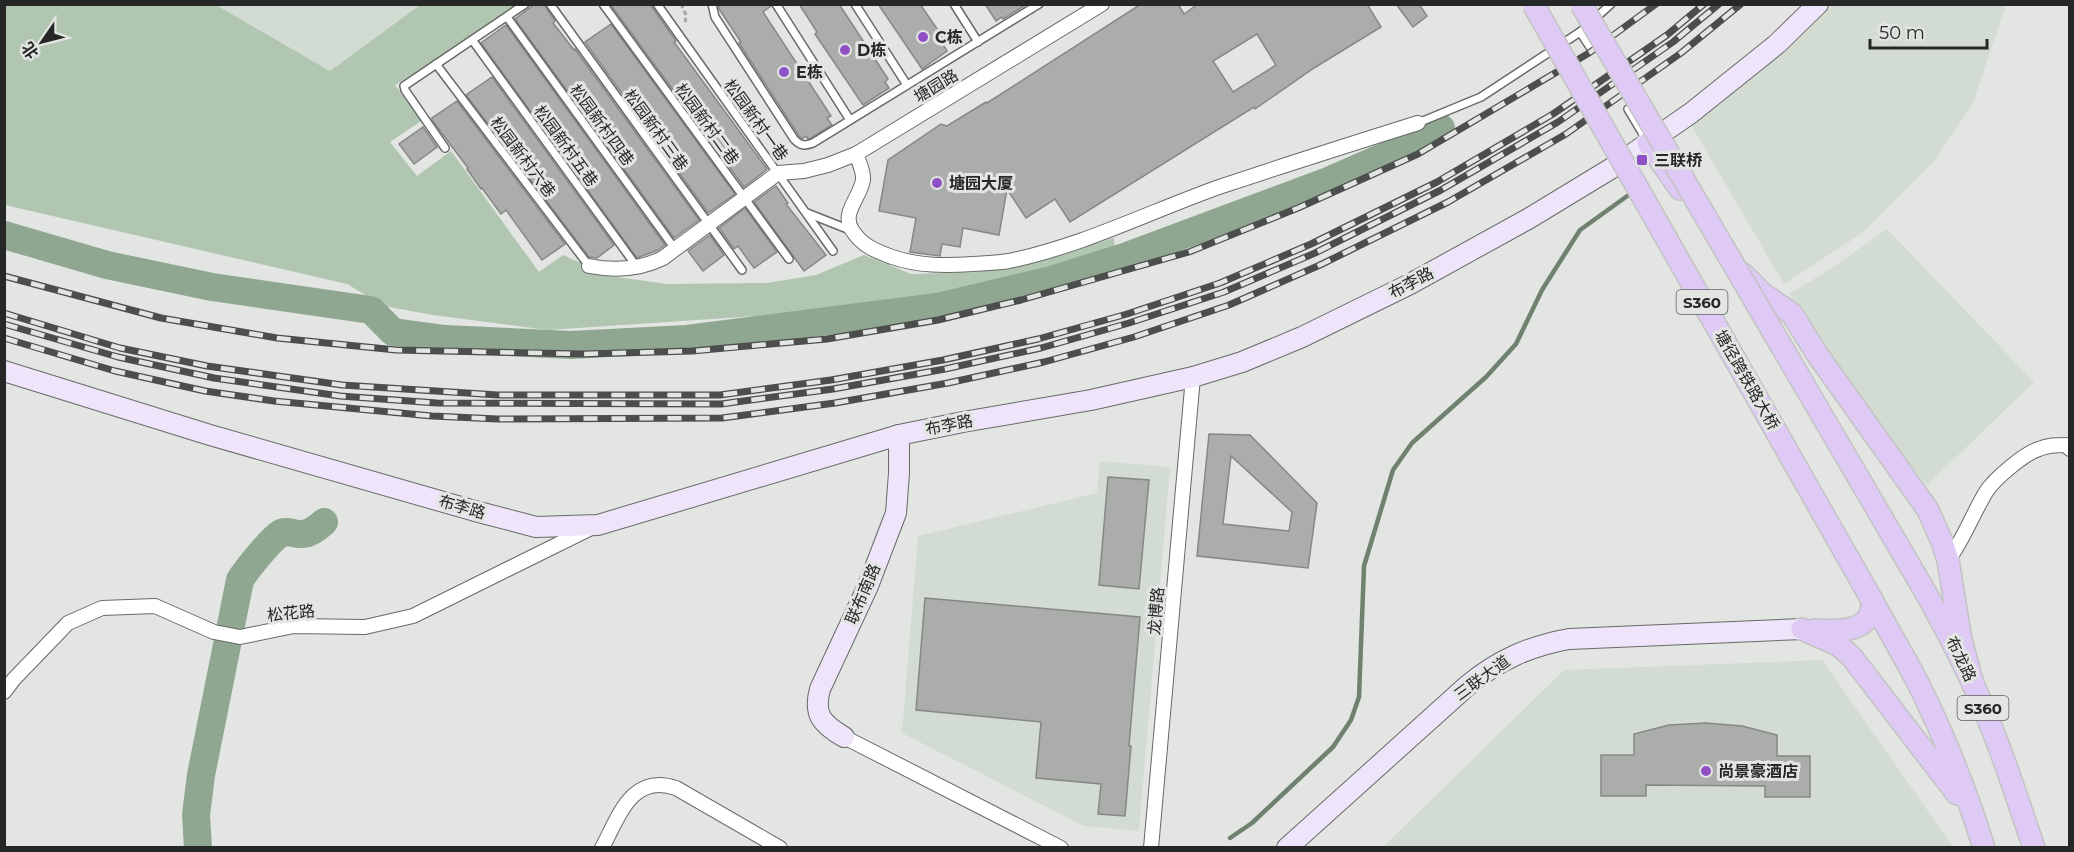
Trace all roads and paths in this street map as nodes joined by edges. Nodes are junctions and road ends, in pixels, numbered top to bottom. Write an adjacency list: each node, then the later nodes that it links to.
1 (525, 4): 15 (lane)
2 (550, 4): 31 (lane, 松园新村三巷)
3 (603, 4): 29 (lane, 松园新村二巷)
4 (657, 4): 28 (lane, 松园新村一巷)
5 (712, 4): 23 (lane)
6 (776, 4): 23 (lane)
7 (855, 4): 21 (lane)
8 (954, 4): 18 (lane)
9 (1039, 4): 18 (lane)
10 (1102, 4): 27 (street, 塘园路)
11 (1533, 4): 45 (main road, 塘径跨铁路大桥 / S360, bridge)
12 (1581, 4): 47 (main road, 布龙路 / S360, bridge)
13 (1611, 4): 16 (lane)
14 (1818, 4): 25 (main road, 布李路)
15 (507, 17): 17 (lane); 33 (lane, 松园新村四巷)
16 (1581, 32): 19 (lane); 24 (lane)
17 (473, 41): 20 (lane); 37 (lane, 松园新村五巷)
18 (978, 42): 21 (lane)
19 (1590, 47)
20 (436, 64): 26 (lane); 36 (lane, 松园新村六巷)
21 (907, 85): 23 (lane)
22 (1628, 109): 25 (lane)
23 (850, 120)
24 (1418, 123): 32 (street)
25 (1648, 143): 40 (main road, 布李路); 44 (main road)
26 (446, 148)
27 (856, 154): 28 (street, 塘园路); 32 (street)
28 (778, 173): 29 (street); 30 (lane, 松园新村一巷)
29 (744, 198): 31 (street); 35 (lane, 松园新村二巷)
30 (805, 212): 32 (lane); 34 (lane, 松园新村一巷)
31 (708, 225): 33 (street); 38 (lane, 松园新村三巷)
32 (852, 231)
33 (675, 249): 37 (street)
34 (833, 251)
35 (789, 259)
36 (589, 266): 37 (street)
37 (637, 268)
38 (742, 270)
39 (4, 371): 43 (main road, 布李路)
40 (1193, 377): 41 (main road, 布李路); 54 (street, 龙博路)
41 (898, 435): 43 (main road, 布李路); 49 (main road, 联布南路)
42 (2070, 449): 44 (street)
43 (598, 525): 48 (street, 松花路)
44 (1948, 561): 47 (main road)
45 (1872, 600): 46 (main road); 50 (main road, S360)
46 (1803, 629): 50 (main road); 55 (main road, 三联大道)
47 (1973, 684): 56 (main road, 布龙路 / S360)
48 (4, 692)
49 (844, 737): 53 (street)
50 (1981, 838)
51 (602, 848): 52 (street)
52 (780, 848)
53 (1061, 848)
54 (1151, 848)
55 (1287, 848)
56 (2034, 848)

